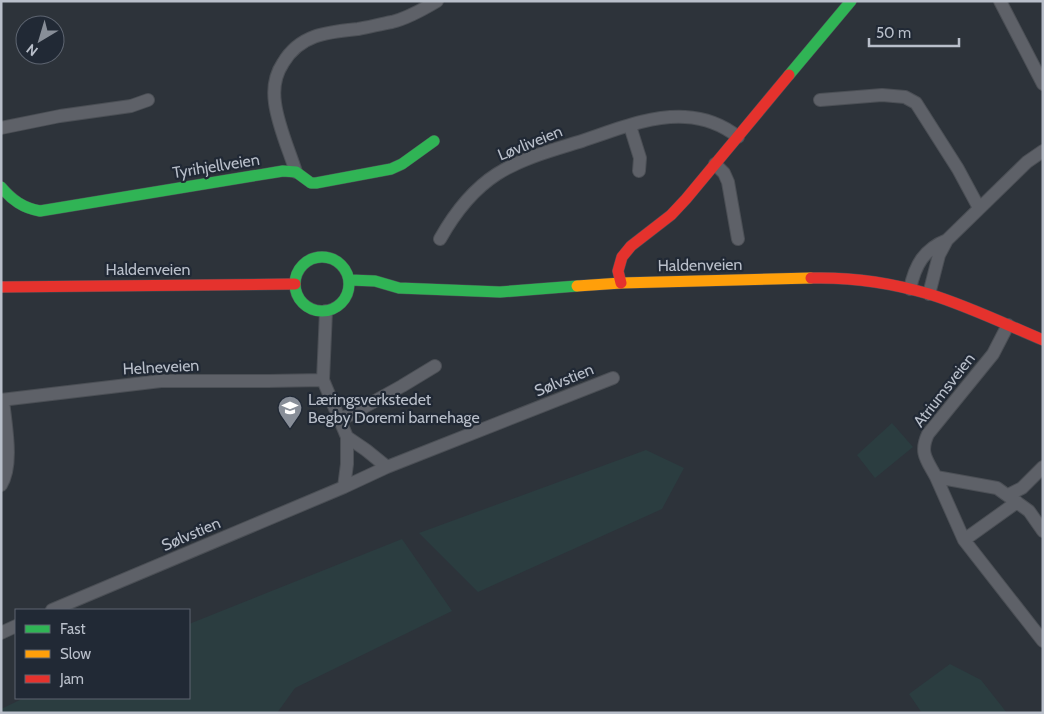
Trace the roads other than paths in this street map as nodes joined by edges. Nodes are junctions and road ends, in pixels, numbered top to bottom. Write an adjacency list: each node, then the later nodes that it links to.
1 (437, 1): 14 (street)
2 (851, 1): 9 (main road)
3 (1000, 1): 4 (street)
4 (1043, 84)
5 (148, 100): 8 (street)
6 (820, 100): 16 (street)
7 (630, 126): 9 (street, Løvliveien); 13 (street); 17 (street, Løvliveien)
8 (1, 128)
9 (738, 137): 12 (main road)
10 (434, 141): 14 (main road, Tyrihjellveien)
11 (1043, 151): 16 (street)
12 (715, 164): 18 (street); 21 (main road)
13 (639, 170)
14 (296, 172): 15 (main road, Tyrihjellveien)
15 (1, 188)
16 (979, 208): 19 (street)
17 (440, 239)
18 (738, 239)
19 (947, 240): 24 (street); 25 (street)
20 (350, 280): 21 (main road, Haldenveien); 22 (main road); 26 (main road)
21 (621, 283): 24 (main road, Haldenveien)
22 (295, 284): 23 (main road, Haldenveien); 26 (main road)
23 (1, 286)
24 (910, 289): 25 (main road, Haldenveien)
25 (929, 294): 27 (main road, Haldenveien)
26 (326, 311): 31 (street)
27 (1008, 325): 28 (main road, Haldenveien); 37 (street, Atriumsveien)
28 (1043, 340)
29 (435, 366): 33 (street)
30 (612, 378): 35 (street, Sølvstien)
31 (323, 380): 32 (street, Helneveien); 33 (street)
32 (2, 400): 38 (street)
33 (339, 418): 34 (street)
34 (347, 437): 35 (street); 39 (street)
35 (387, 467): 39 (street, Sølvstien)
36 (1043, 467): 40 (street)
37 (936, 477): 40 (street); 42 (street, Atriumsveien)
38 (1, 484)
39 (344, 487): 43 (street, Sølvstien)
40 (1012, 498): 41 (street); 42 (street)
41 (1043, 531)
42 (964, 540): 46 (street, Atriumsveien)
43 (54, 609)
44 (15, 626): 45 (street)
45 (1, 633)
46 (1043, 641)

